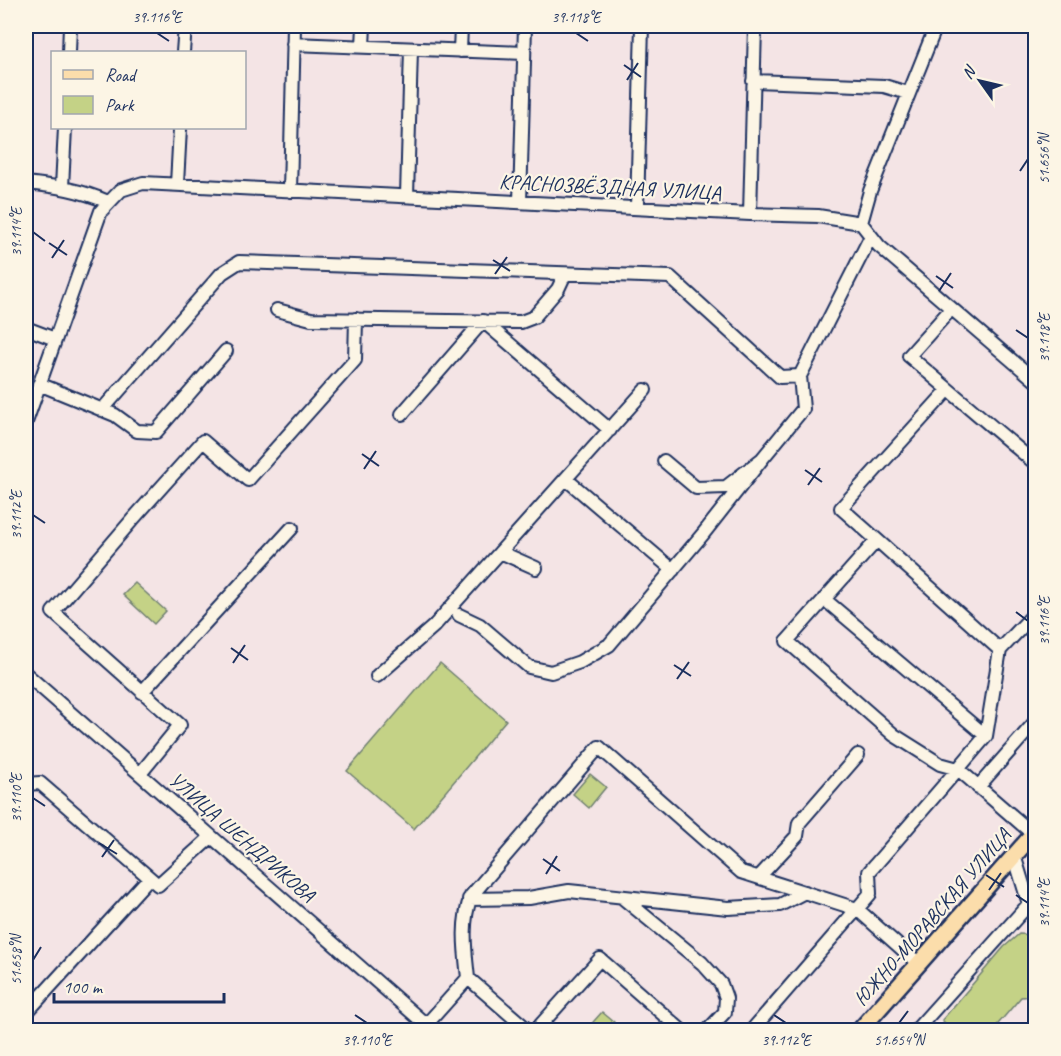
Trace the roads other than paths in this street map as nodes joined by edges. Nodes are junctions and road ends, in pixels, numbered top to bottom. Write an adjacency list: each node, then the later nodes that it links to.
1 (70, 26): 13 (street)
2 (185, 26): 14 (street)
3 (294, 26): 10 (street)
4 (364, 26): 11 (street)
5 (462, 26): 15 (street)
6 (525, 26): 16 (street)
7 (642, 26): 28 (street)
8 (755, 26): 17 (street)
9 (936, 26): 18 (street)
10 (293, 44): 11 (street); 24 (street)
11 (363, 46): 12 (street)
12 (411, 49): 15 (street); 25 (street)
13 (69, 51)
14 (183, 51)
15 (460, 51): 16 (street)
16 (524, 52): 27 (street)
17 (753, 81): 18 (street); 29 (street)
18 (908, 93): 30 (street)
19 (65, 129): 23 (street)
20 (180, 129): 22 (street)
21 (26, 183): 23 (street)
22 (177, 184): 24 (street, КРАСНОЗВЁЗДНАЯ УЛИЦА); 26 (street, КРАСНОЗВЁЗДНАЯ УЛИЦА)
23 (62, 187): 26 (street)
24 (290, 191): 25 (street, КРАСНОЗВЁЗДНАЯ УЛИЦА)
25 (407, 196): 27 (street, КРАСНОЗВЁЗДНАЯ УЛИЦА)
26 (108, 202): 38 (street)
27 (520, 202): 28 (street, КРАСНОЗВЁЗДНАЯ УЛИЦА)
28 (637, 208): 29 (street, КРАСНОЗВЁЗДНАЯ УЛИЦА)
29 (750, 214): 30 (street, КРАСНОЗВЁЗДНАЯ УЛИЦА)
30 (861, 223): 31 (street)
31 (871, 236): 33 (street); 40 (street)
32 (566, 274): 36 (street); 40 (street); 45 (street)
33 (951, 309): 41 (street); 44 (street)
34 (277, 310): 35 (street)
35 (356, 320): 36 (street); 64 (street)
36 (483, 321): 46 (street); 48 (street)
37 (26, 328): 38 (street)
38 (55, 339): 42 (street)
39 (226, 351): 45 (street)
40 (800, 376): 49 (street)
41 (1035, 381)
42 (39, 384): 45 (street); 47 (street)
43 (645, 390): 48 (street)
44 (948, 390): 51 (street); 54 (street)
45 (102, 410)
46 (402, 414)
47 (26, 422)
48 (610, 430): 52 (street)
49 (762, 459): 50 (street); 57 (street)
50 (664, 461)
51 (1035, 464)
52 (566, 479): 55 (street); 57 (street)
53 (292, 528): 64 (street)
54 (877, 540): 58 (street); 61 (street)
55 (500, 552): 56 (street); 63 (street)
56 (536, 568)
57 (673, 570): 60 (street)
58 (824, 599): 66 (street); 68 (street)
59 (1035, 612): 61 (street)
60 (459, 615)
61 (1000, 650): 66 (street)
62 (26, 674): 69 (street, УЛИЦА ШЕНДРИКОВА)
63 (377, 676)
64 (142, 692): 69 (street)
65 (1035, 721): 71 (street)
66 (986, 736): 68 (street)
67 (858, 754): 76 (street)
68 (958, 769): 71 (street); 81 (street)
69 (140, 774): 73 (street, УЛИЦА ШЕНДРИКОВА)
70 (26, 784): 75 (street)
71 (978, 787): 72 (street)
72 (1034, 833): 74 (main road, ЮЖНО-МОРАВСКАЯ УЛИЦА)
73 (211, 837): 75 (street); 85 (street, УЛИЦА ШЕНДРИКОВА)
74 (1014, 855): 80 (street); 82 (main road, ЮЖНО-МОРАВСКАЯ УЛИЦА)
75 (149, 878): 84 (street)
76 (759, 878): 77 (street); 79 (street)
77 (805, 892): 78 (street); 81 (street)
78 (622, 898): 79 (street); 89 (street)
79 (469, 899): 83 (street)
80 (1032, 905): 92 (street)
81 (857, 909): 82 (street); 90 (street)
82 (920, 964): 91 (main road, ЮЖНО-МОРАВСКАЯ УЛИЦА)
83 (468, 978): 85 (street); 86 (street)
84 (26, 1013)
85 (429, 1028)
86 (528, 1030)
87 (536, 1030): 88 (street)
88 (681, 1030)
89 (708, 1030)
90 (752, 1030)
91 (860, 1030)
92 (916, 1030)

